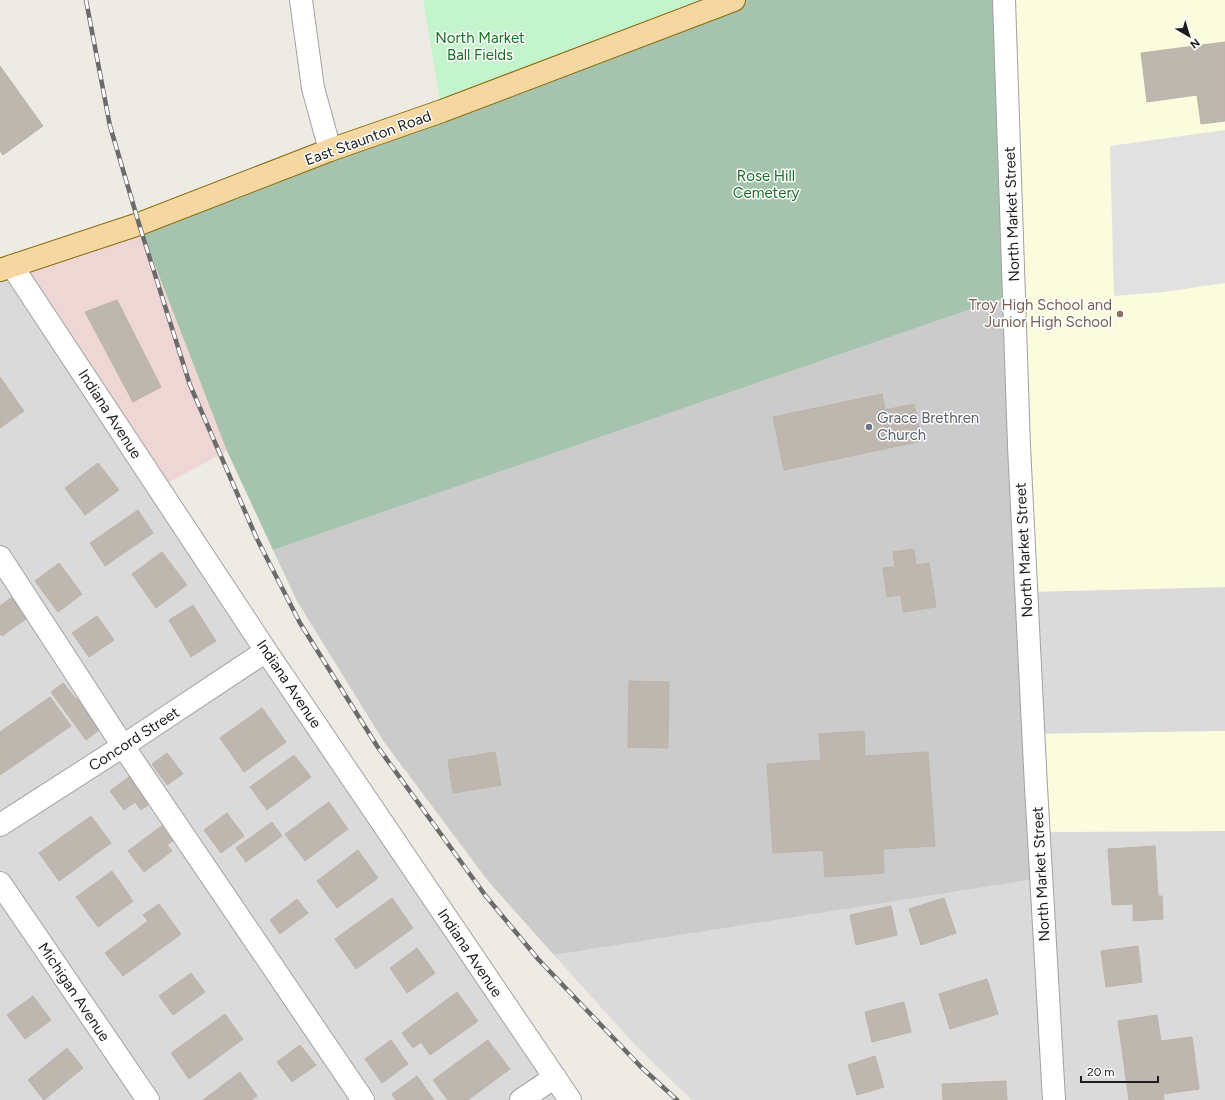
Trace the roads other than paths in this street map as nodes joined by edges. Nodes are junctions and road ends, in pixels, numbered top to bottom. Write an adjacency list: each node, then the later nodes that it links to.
1 (301, 0): 4 (street)
2 (734, 0): 4 (main road, East Staunton Road)
3 (1004, 0): 16 (street, North Market Street)
4 (330, 150): 5 (main road, East Staunton Road)
5 (6, 268): 7 (street, Indiana Avenue)
6 (0, 557): 8 (street)
7 (266, 651): 8 (street, Concord Street); 11 (street, Indiana Avenue)
8 (123, 746): 9 (street, Concord Street); 13 (street)
9 (0, 825)
10 (0, 883): 12 (street, Michigan Avenue)
11 (555, 1077): 14 (street); 15 (street, Indiana Avenue)
12 (148, 1100)
13 (363, 1100)
14 (521, 1100)
15 (570, 1100)
16 (1054, 1100)

